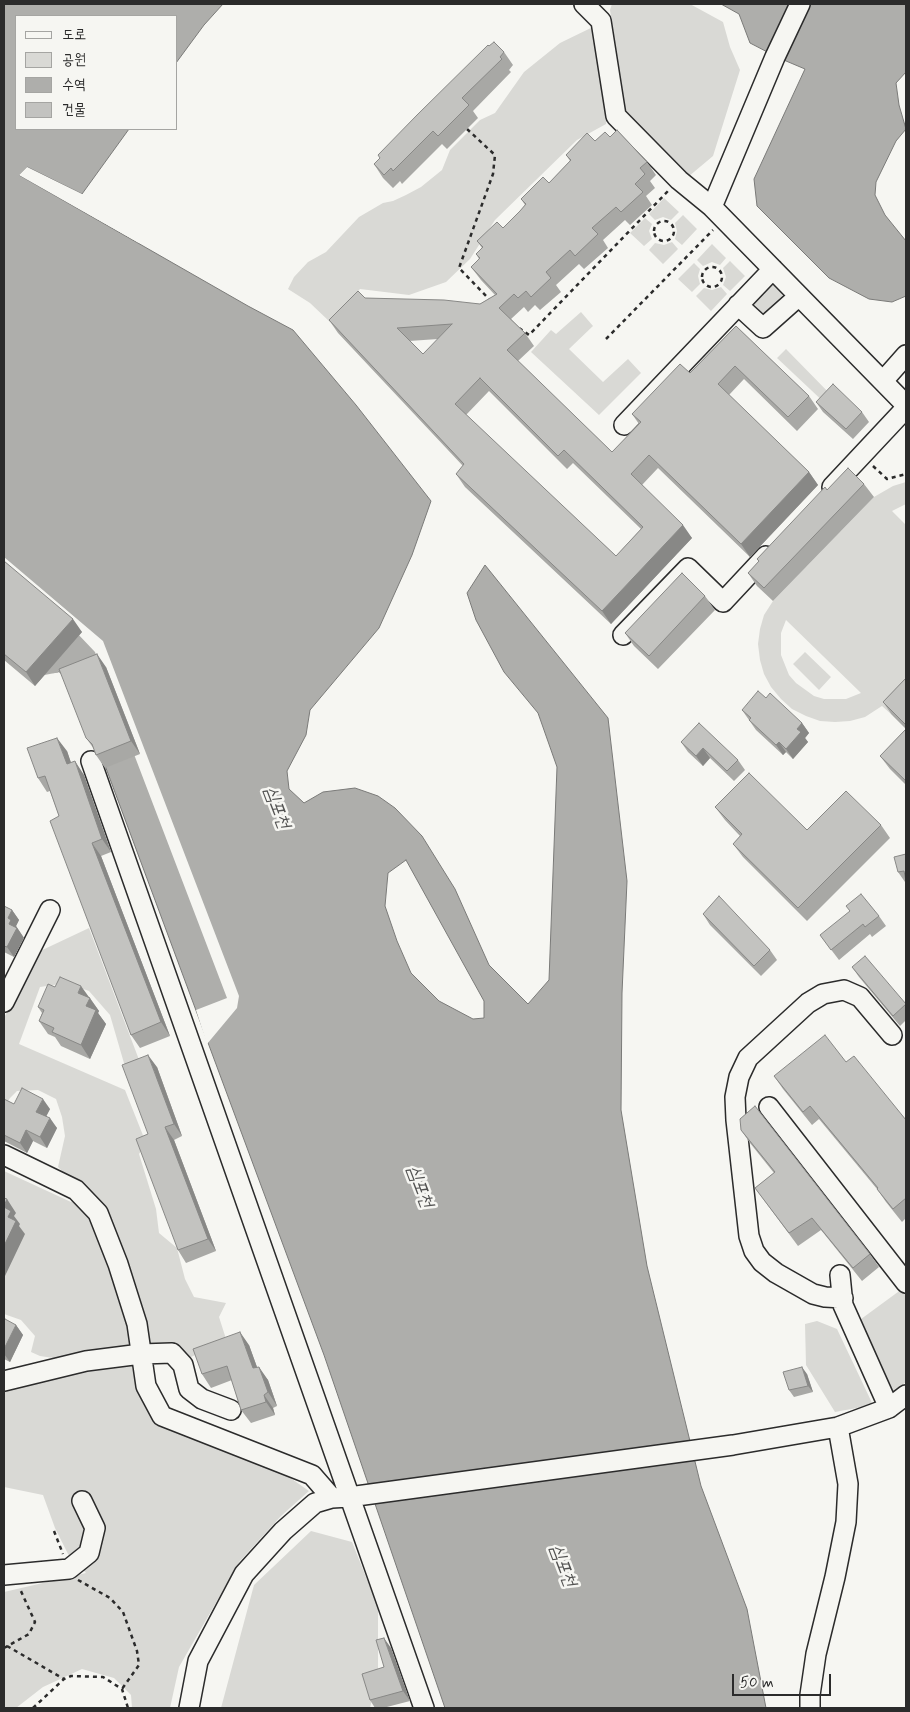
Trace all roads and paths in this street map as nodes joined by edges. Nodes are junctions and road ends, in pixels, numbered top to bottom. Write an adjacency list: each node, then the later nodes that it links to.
1 (584, 4): 4 (street)
2 (800, 4): 5 (street)
3 (467, 130): 11 (path)
4 (679, 180): 5 (street); 13 (path)
5 (712, 207): 8 (street)
6 (655, 226): 6 (path)
7 (711, 233): 14 (path)
8 (773, 269): 10 (street); 12 (street)
9 (702, 272): 9 (path)
10 (800, 296): 12 (street); 16 (street)
11 (492, 302)
12 (738, 305): 18 (street)
13 (518, 326)
14 (606, 339)
15 (906, 355): 16 (street)
16 (883, 381): 17 (street)
17 (906, 406): 19 (street)
18 (624, 425)
19 (861, 455): 20 (path); 21 (street)
20 (906, 474)
21 (822, 497)
22 (776, 546): 23 (street)
23 (623, 635)
24 (92, 761): 39 (street)
25 (50, 910): 26 (street)
26 (4, 1002)
27 (892, 1034): 32 (street)
28 (769, 1107): 31 (street)
29 (4, 1155): 33 (street)
30 (840, 1275): 32 (street)
31 (906, 1283)
32 (842, 1298): 36 (street)
33 (142, 1354): 34 (street); 37 (street); 39 (street)
34 (4, 1381)
35 (906, 1395): 36 (street)
36 (889, 1408): 38 (street)
37 (231, 1410)
38 (838, 1427): 39 (street); 51 (street)
39 (341, 1498): 49 (street); 50 (street)
40 (82, 1501): 42 (street)
41 (54, 1531): 42 (path)
42 (69, 1569): 43 (street); 46 (path)
43 (10, 1575): 44 (path)
44 (5, 1647): 45 (path)
45 (64, 1679): 46 (path); 47 (path)
46 (122, 1689): 48 (path)
47 (33, 1708)
48 (128, 1708)
49 (189, 1708)
50 (424, 1708)
51 (810, 1708)

